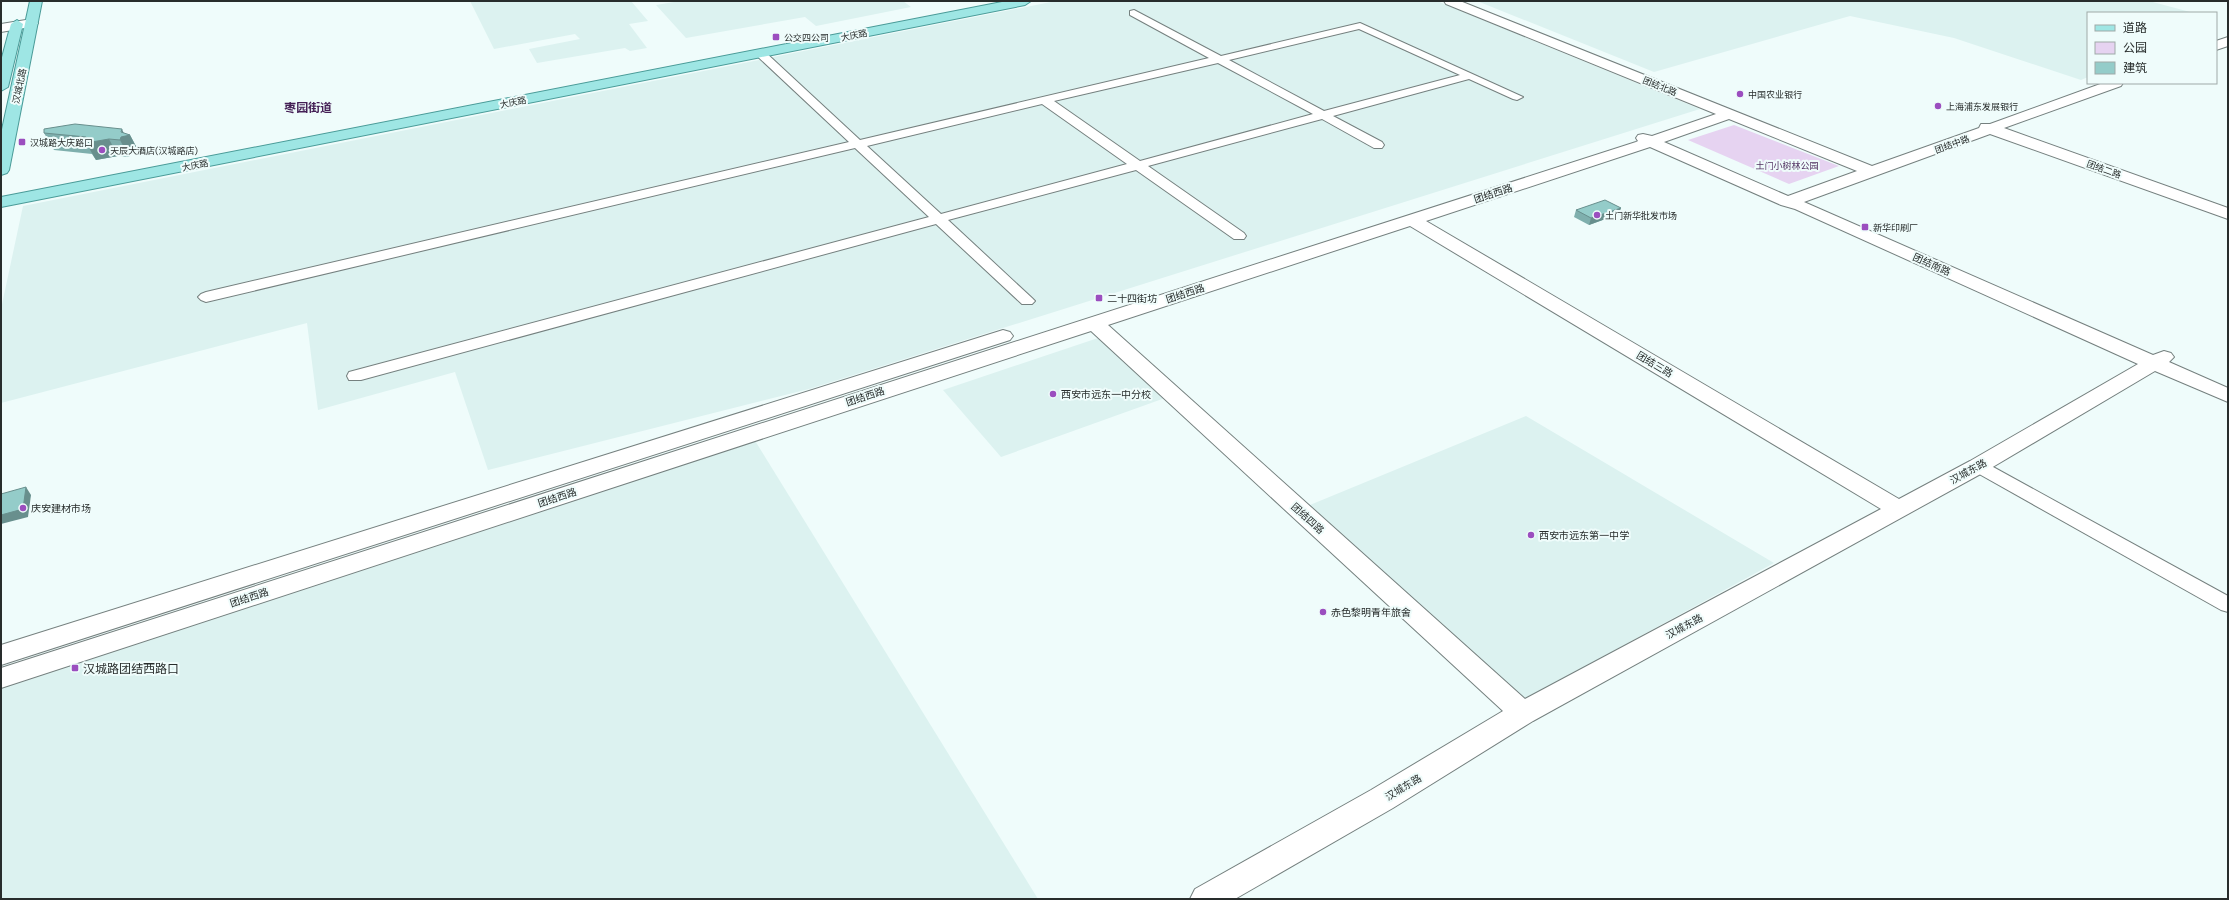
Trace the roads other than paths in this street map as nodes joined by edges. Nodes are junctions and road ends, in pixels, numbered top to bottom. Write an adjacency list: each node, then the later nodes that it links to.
1 (36, 1): 7 (main road, 汉城北路)
2 (982, 1): 30 (main road, 大庆路)
3 (1020, 1): 13 (main road, 大庆路)
4 (1450, 1): 21 (street, 团结北路)
5 (1134, 13): 14 (street)
6 (18, 19): 7 (street); 8 (street); 18 (main road, 汉城北路)
7 (32, 23): 28 (main road, 汉城北路)
8 (1, 28)
9 (2228, 33): 10 (street)
10 (2217, 38)
11 (2228, 41): 12 (street)
12 (2217, 46)
13 (760, 53): 25 (street); 32 (main road, 大庆路)
14 (1219, 59): 15 (street); 20 (street); 22 (street)
15 (1469, 76): 19 (street); 22 (street)
16 (2091, 84): 23 (street, 团结中路)
17 (2113, 84): 23 (street, 团结中路)
18 (1, 87)
19 (1517, 97)
20 (1044, 100): 25 (street); 27 (street)
21 (1722, 112): 24 (street, 团结西路); 29 (street, 团结北路)
22 (1322, 115): 26 (street); 27 (street)
23 (1985, 127): 29 (street, 团结中路); 33 (street, 团结二路)
24 (1646, 136): 31 (street, 团结南路); 35 (street, 团结西路); 47 (street, 团结西路)
25 (858, 143): 34 (street); 37 (street)
26 (1378, 145)
27 (1137, 165): 34 (street); 36 (street)
28 (1, 170)
29 (1866, 170): 31 (street, 团结中路)
30 (1, 189)
31 (1788, 199): 40 (street, 团结南路)
32 (1, 202)
33 (2228, 214)
34 (938, 218): 38 (street); 41 (street)
35 (1411, 219): 39 (street, 团结西路); 45 (street, 团结三路)
36 (1239, 236)
37 (206, 297)
38 (1027, 302)
39 (1093, 322): 48 (street, 团结西路); 49 (street, 团结四路)
40 (2159, 360): 42 (street, 团结南路); 43 (street, 团结南路); 44 (street, 汉城东路)
41 (354, 376)
42 (2228, 385)
43 (2228, 396)
44 (1978, 466): 45 (street, 汉城东路); 46 (street)
45 (1899, 509): 49 (street, 汉城东路)
46 (2228, 605)
47 (1, 655)
48 (1, 678)
49 (1523, 713): 50 (street, 汉城东路)
50 (1206, 899)

